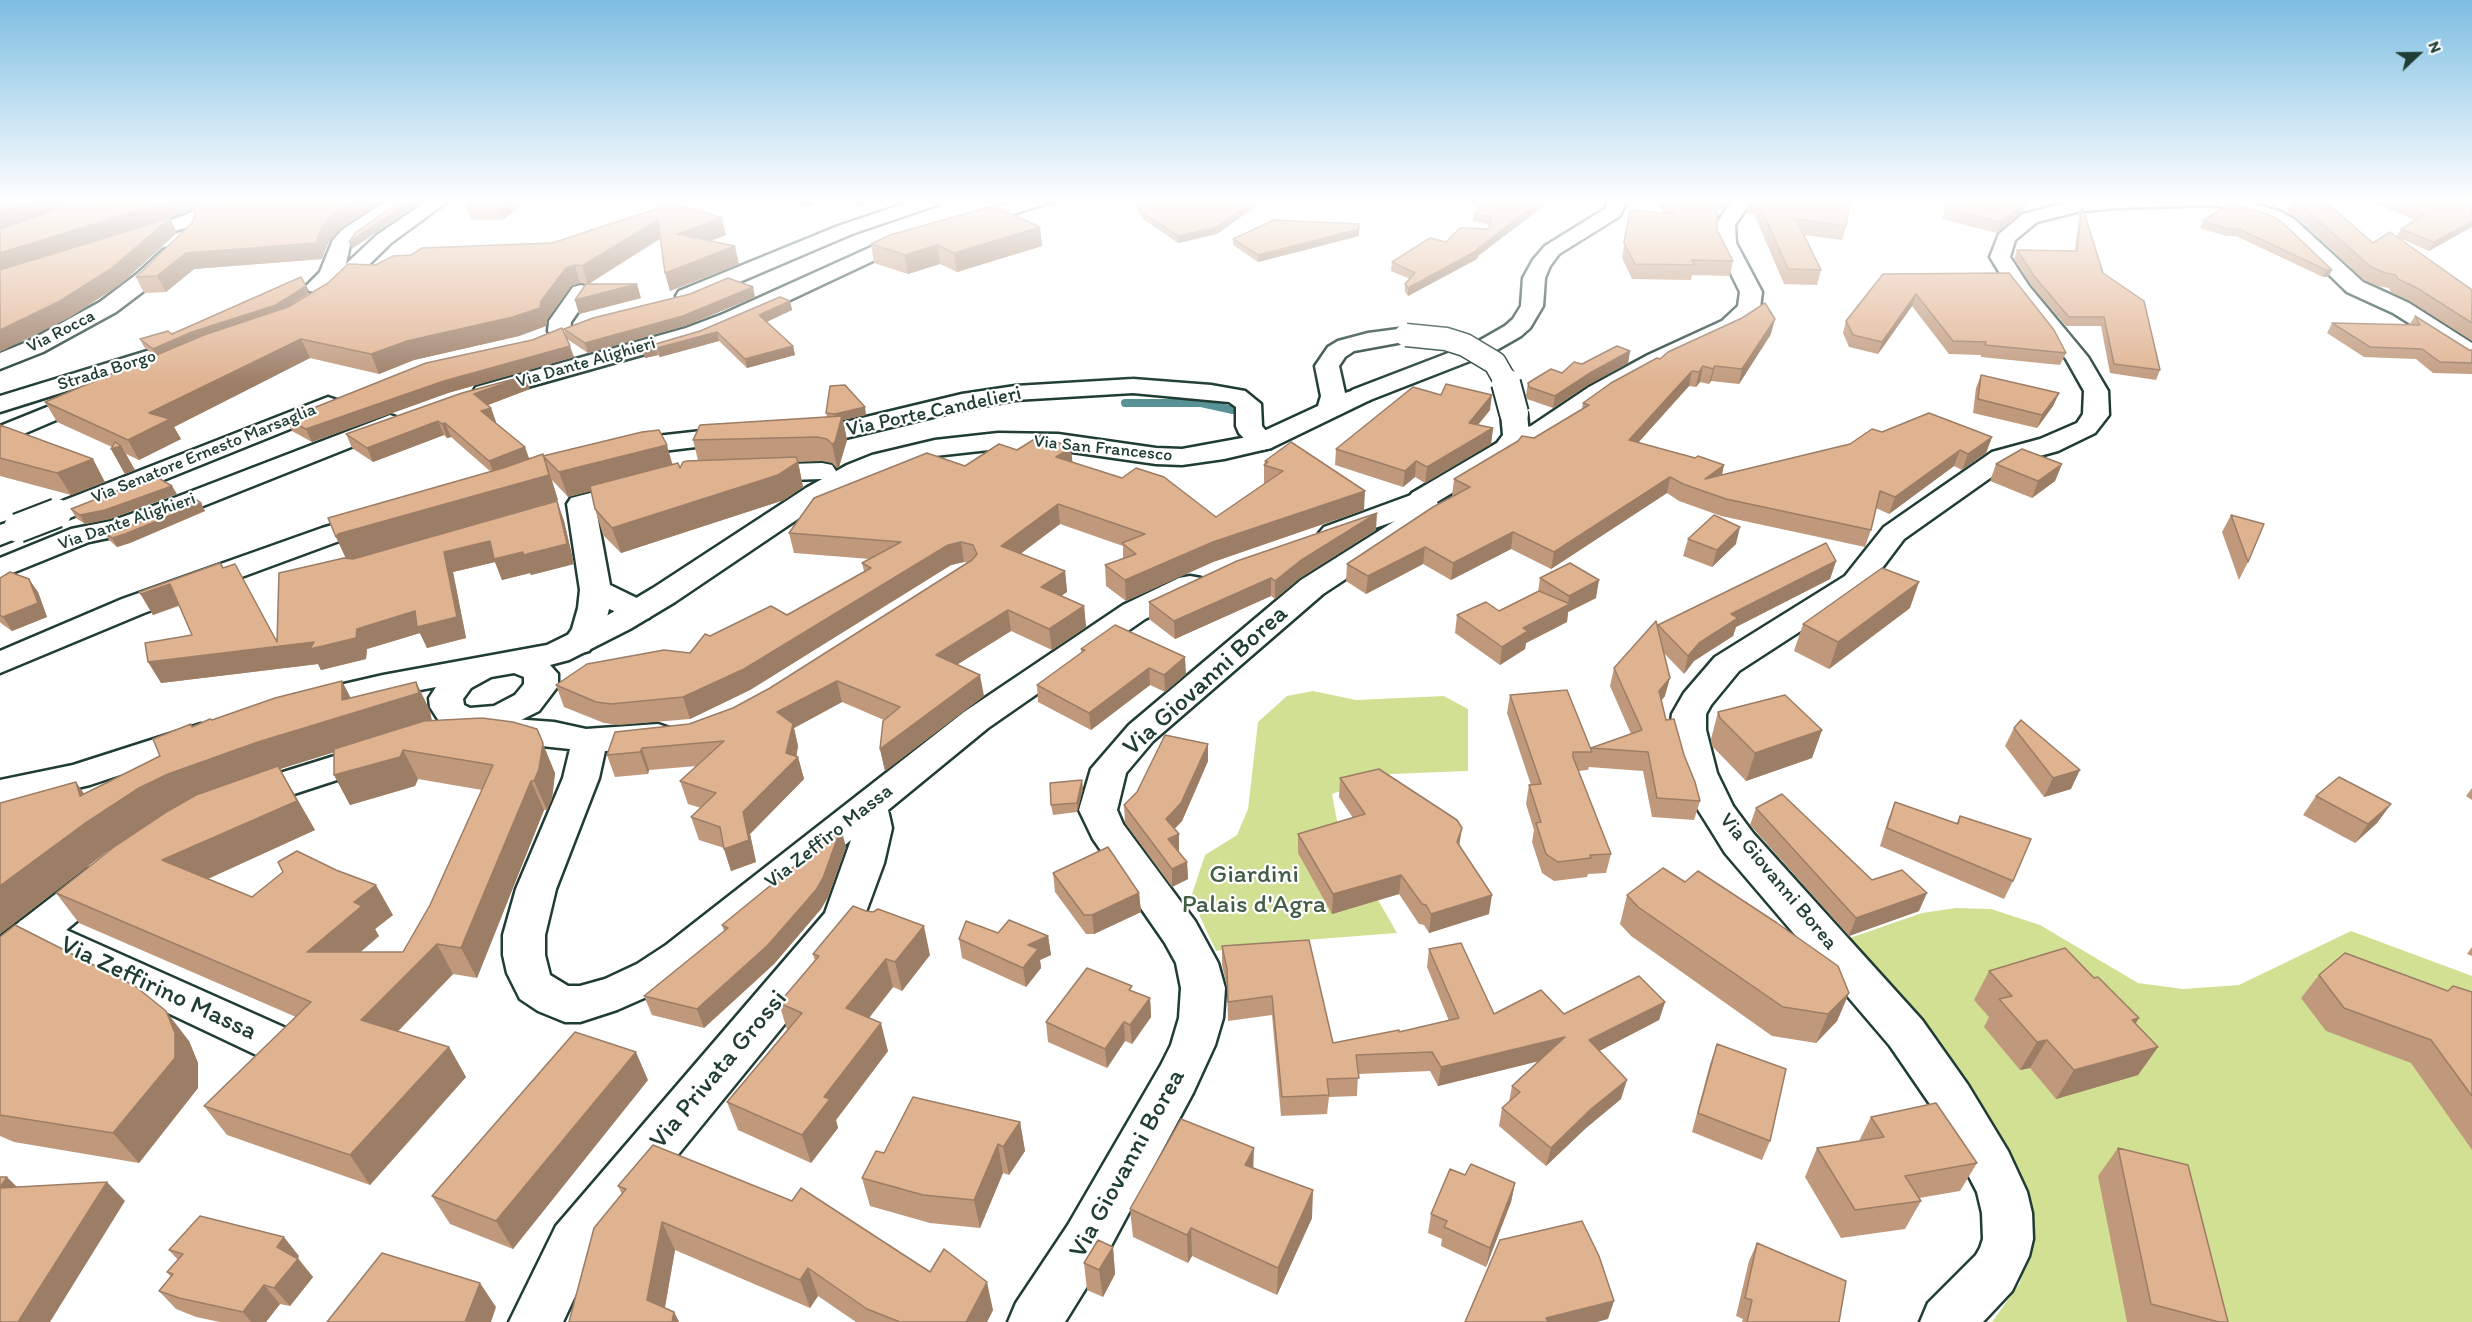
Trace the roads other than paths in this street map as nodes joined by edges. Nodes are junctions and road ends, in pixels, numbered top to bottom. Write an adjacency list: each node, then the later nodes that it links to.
1 (160, 263): 14 (street, Via Rocca)
2 (336, 263): 3 (street)
3 (359, 263)
4 (766, 263): 11 (street)
5 (854, 263): 17 (street, Via Dante Alighieri)
6 (1541, 263): 16 (street, Via San Francesco)
7 (1736, 263): 23 (street)
8 (2004, 263): 59 (street, Via Giovanni Borea)
9 (2330, 263): 13 (street)
10 (581, 292): 12 (street)
11 (665, 302)
12 (588, 321)
13 (2472, 353)
14 (0, 362)
15 (1327, 373): 16 (street); 20 (street); 23 (street, bridge)
16 (1361, 395): 20 (street, Via San Francesco)
17 (468, 397)
18 (343, 398): 31 (street, Via Senatore Ernesto Marsaglia)
19 (0, 404): 22 (street, Strada Borgo)
20 (1330, 409): 24 (street, Via San Francesco)
21 (412, 416): 33 (street, Via Dante Alighieri)
22 (0, 436)
23 (1514, 440): 29 (street)
24 (1262, 441): 25 (street, Via Porte Candelieri); 40 (street, Via San Francesco)
25 (594, 452)
26 (822, 471): 27 (street)
27 (729, 474)
28 (660, 483): 38 (street)
29 (1422, 499): 34 (street); 58 (street, Via Giovanni Borea)
30 (402, 513): 42 (street)
31 (53, 520): 32 (street, Via Senatore Ernesto Marsaglia, bridge); 33 (street)
32 (7, 522)
33 (101, 533): 35 (street, Via Dante Alighieri); 37 (street); 39 (street)
34 (1303, 543)
35 (0, 569)
36 (1215, 574): 51 (street, Via Zeffiro Massa)
37 (0, 581)
38 (596, 590): 40 (street); 41 (street)
39 (0, 592)
40 (638, 611): 41 (street, Via San Francesco)
41 (578, 644): 43 (street, Via San Francesco)
42 (0, 663)
43 (516, 678): 44 (street); 45 (street); 45 (street); 48 (street)
44 (270, 714)
45 (493, 717): 49 (street)
46 (231, 726): 50 (street)
47 (685, 733): 48 (street)
48 (570, 737): 49 (street); 51 (street, Via Zeffiro Massa)
49 (420, 742): 52 (street)
50 (0, 793)
51 (868, 806): 57 (street, Via Privata Grossi)
52 (211, 811)
53 (129, 858): 54 (street)
54 (35, 932): 55 (street); 56 (street, Via Zeffirino Massa)
55 (0, 960)
56 (281, 1046)
57 (536, 1322)
58 (1035, 1322)
59 (1947, 1322)

